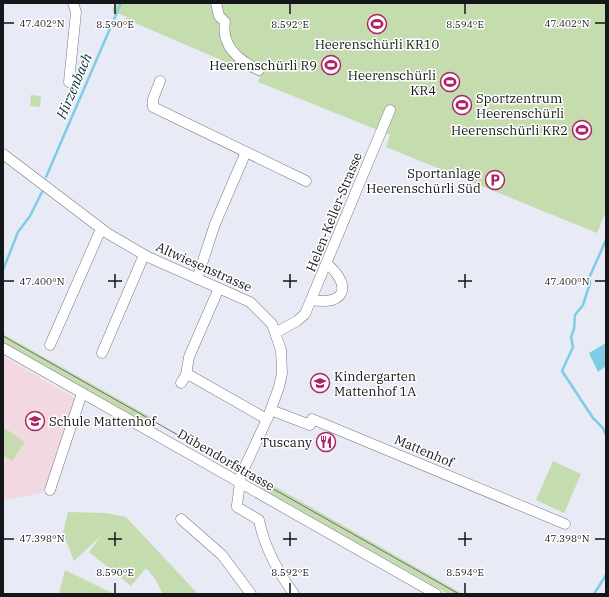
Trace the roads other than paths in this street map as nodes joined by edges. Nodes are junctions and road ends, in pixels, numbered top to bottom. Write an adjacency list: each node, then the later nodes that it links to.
1 (73, 3): 5 (street)
2 (216, 3): 3 (street)
3 (259, 70)
4 (160, 81): 7 (street)
5 (69, 82)
6 (390, 110): 12 (street, Helen-Keller-Strasse)
7 (246, 152): 9 (street); 13 (street)
8 (3, 154): 10 (street, Altwiesenstrasse)
9 (306, 181)
10 (101, 229): 11 (street, Altwiesenstrasse); 17 (street)
11 (144, 255): 13 (street, Altwiesenstrasse); 19 (street)
12 (327, 264): 15 (street, Helen-Keller-Strasse); 15 (street)
13 (196, 279): 14 (street, Altwiesenstrasse)
14 (219, 288): 16 (street, Altwiesenstrasse); 21 (street)
15 (312, 300): 16 (street, Helen-Keller-Strasse)
16 (277, 332): 21 (street, Altwiesenstrasse)
17 (50, 345)
18 (3, 348): 20 (street, Dübendorfstrasse)
19 (102, 353)
20 (82, 393): 22 (street, Dübendorfstrasse); 23 (street)
21 (272, 415): 22 (street, Altwiesenstrasse); 25 (street, Mattenhof)
22 (239, 483): 27 (street, Altwiesenstrasse); 28 (street, Dübendorfstrasse)
23 (50, 490)
24 (181, 519): 26 (street)
25 (565, 524)
26 (251, 594)
27 (294, 594)
28 (436, 594)

